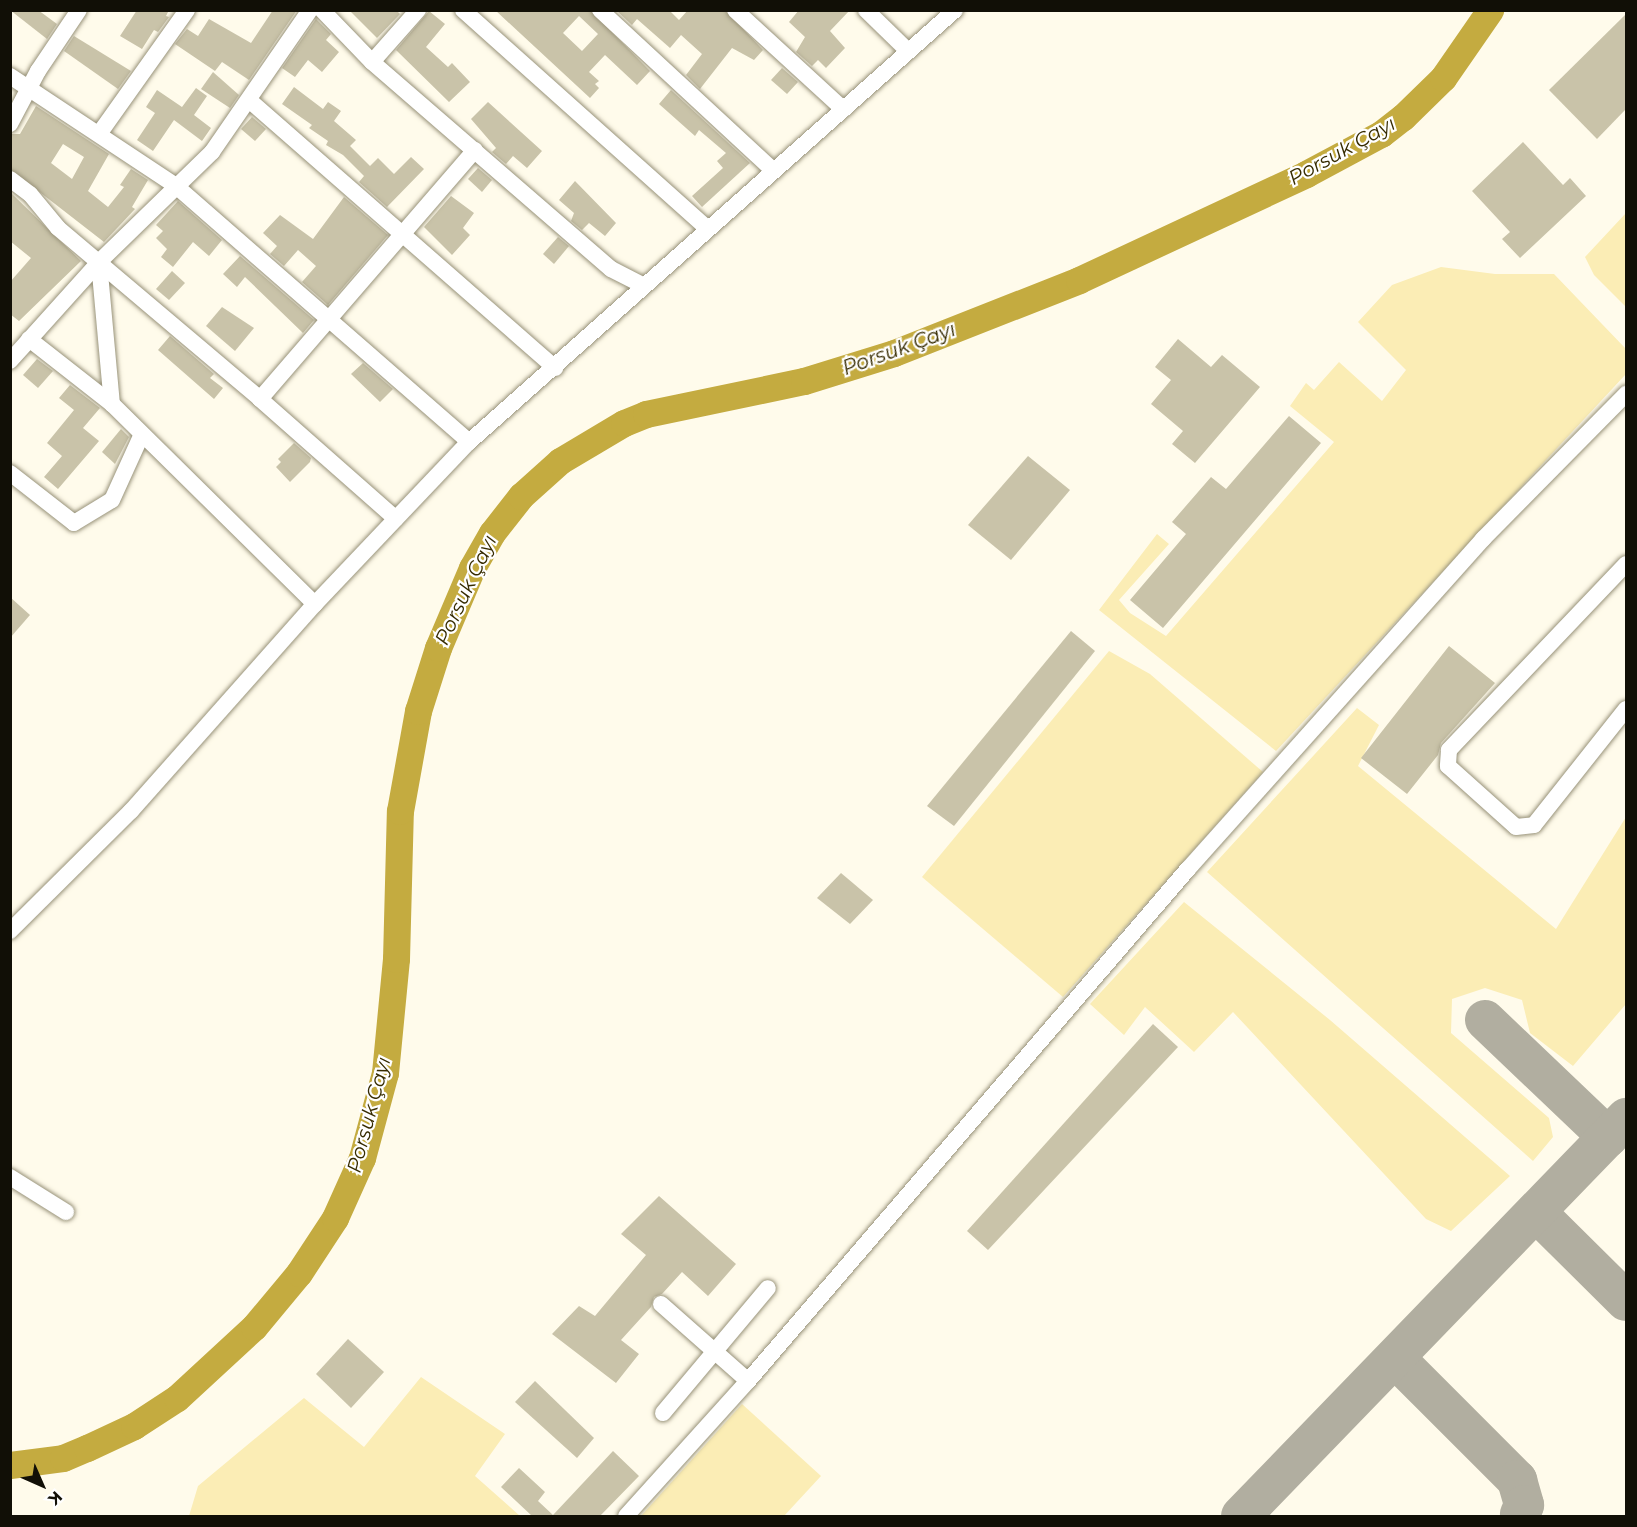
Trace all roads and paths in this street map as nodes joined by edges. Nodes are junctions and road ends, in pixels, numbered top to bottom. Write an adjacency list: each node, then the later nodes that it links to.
1 (79, 10): 14 (street)
2 (187, 10): 18 (street)
3 (310, 10): 15 (street)
4 (322, 10): 12 (street)
5 (418, 10): 12 (street)
6 (463, 10): 23 (street)
7 (600, 10): 20 (street)
8 (735, 10): 16 (street)
9 (866, 10): 11 (street)
10 (955, 10): 11 (street)
11 (908, 51): 16 (street)
12 (372, 62): 19 (street)
13 (10, 76): 14 (street)
14 (29, 88): 17 (street); 18 (street)
15 (249, 100): 22 (street); 24 (street)
16 (843, 109): 20 (street)
17 (10, 124)
18 (99, 134): 22 (street)
19 (475, 150): 24 (street); 26 (street)
20 (773, 170): 23 (street)
21 (10, 179): 25 (street)
22 (176, 186): 25 (street); 27 (street)
23 (707, 228): 26 (street)
24 (402, 236): 27 (street); 30 (street)
25 (99, 261): 28 (street); 32 (street); 33 (street)
26 (643, 285): 30 (street)
27 (331, 320): 32 (street); 35 (street)
28 (29, 339): 29 (street); 33 (street)
29 (10, 361)
30 (555, 368): 35 (street)
31 (1626, 394): 47 (street)
32 (260, 399): 37 (street)
33 (112, 404): 34 (street)
34 (142, 434): 36 (street); 39 (street)
35 (468, 442): 37 (street)
36 (10, 473)
37 (396, 519): 39 (street)
38 (1626, 564): 40 (street)
39 (315, 604): 41 (street)
40 (1626, 709)
41 (10, 931)
42 (10, 1177): 43 (street)
43 (66, 1212)
44 (768, 1288): 46 (street)
45 (661, 1305): 46 (street)
46 (714, 1352): 47 (street); 48 (street)
47 (747, 1381): 49 (street)
48 (663, 1413)
49 (626, 1516)

